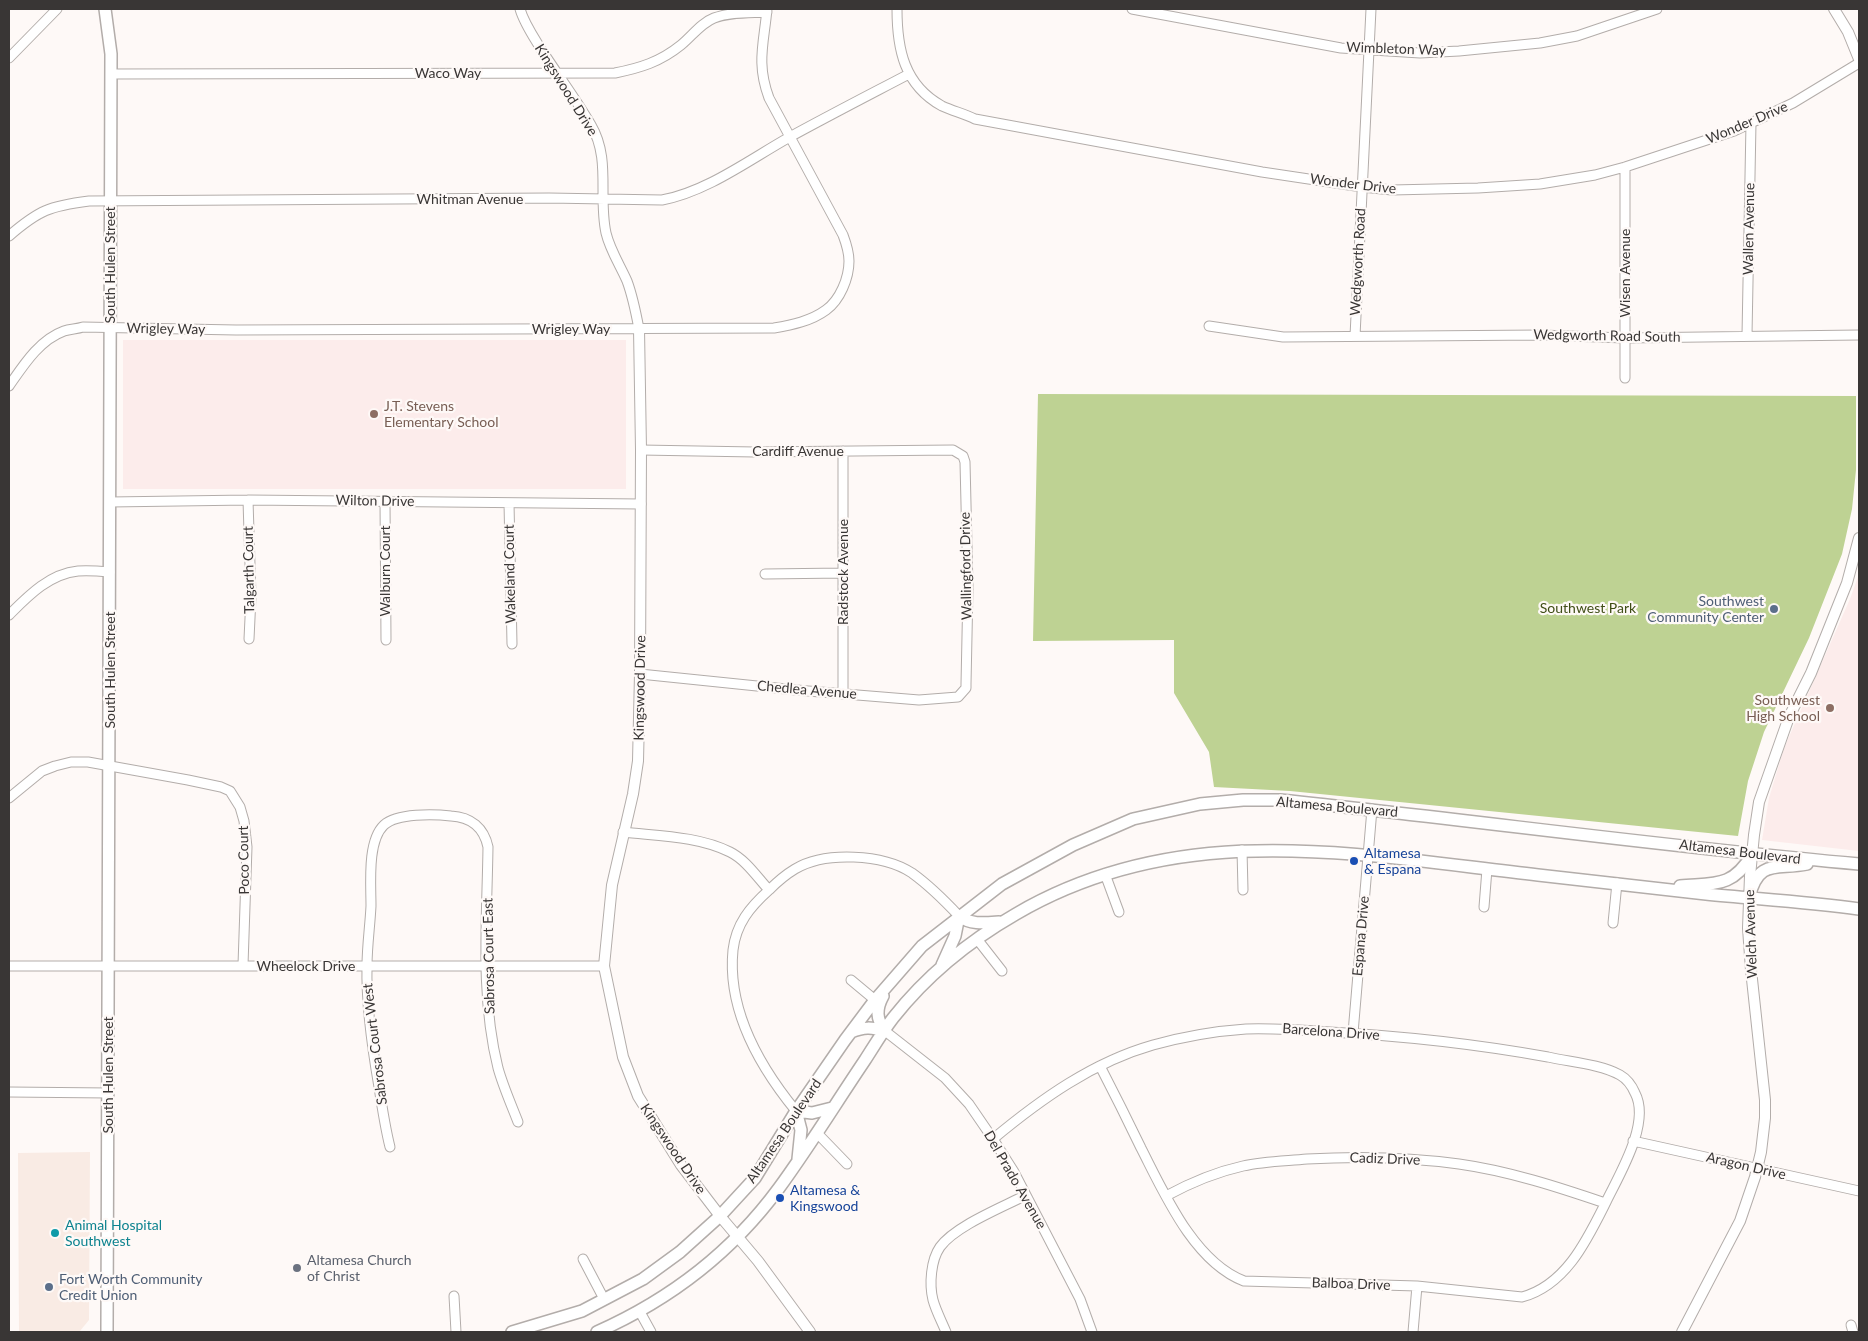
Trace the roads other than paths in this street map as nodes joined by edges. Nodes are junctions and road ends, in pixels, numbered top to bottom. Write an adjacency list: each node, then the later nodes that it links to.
1 (58, 9): 11 (street)
2 (105, 9): 14 (main road, South Hulen Street)
3 (520, 9): 15 (street, Kingswood Drive)
4 (896, 9): 16 (street, Wonder Drive)
5 (1132, 9): 10 (street, Wimbleton Way)
6 (1372, 9): 10 (street, Wedgworth Road)
7 (1658, 9): 10 (street, Wimbleton Way)
8 (1834, 9): 12 (street)
9 (767, 11): 15 (street, Waco Way); 18 (street, Wrigley Way)
10 (1369, 49): 20 (street, Wedgworth Road)
11 (9, 58)
12 (1859, 59)
13 (1859, 63): 17 (street, Wonder Drive)
14 (111, 74): 15 (street, Waco Way); 22 (main road, South Hulen Street)
15 (557, 74): 21 (street, Kingswood Drive)
16 (909, 74): 18 (street, Whitman Avenue); 20 (street, Wonder Drive)
17 (1751, 123): 19 (street, Wonder Drive); 29 (street, Wallen Avenue)
18 (790, 137): 21 (street, Whitman Avenue); 26 (street, Wrigley Way)
19 (1624, 167): 20 (street, Wonder Drive); 30 (street, Wisen Avenue)
20 (1362, 187): 28 (street, Wedgworth Road)
21 (604, 199): 22 (street, Whitman Avenue); 26 (street, Kingswood Drive)
22 (110, 201): 23 (street, Whitman Avenue); 25 (main road, South Hulen Street)
23 (9, 236)
24 (1210, 326): 28 (street, Wedgworth Road South)
25 (110, 328): 26 (street, Wrigley Way); 32 (street, Wrigley Way); 38 (main road, South Hulen Street)
26 (639, 329): 33 (street, Kingswood Drive)
27 (1859, 335): 29 (street, Wedgworth Road South)
28 (1355, 336): 30 (street, Wedgworth Road South)
29 (1747, 336): 30 (street, Wedgworth Road South)
30 (1625, 338): 31 (street, Wisen Avenue)
31 (1625, 378)
32 (9, 386)
33 (641, 450): 34 (street, Cardiff Avenue); 40 (street, Kingswood Drive)
34 (843, 451): 35 (street, Cardiff Avenue); 43 (street, Radstock Avenue)
35 (956, 451): 50 (street, Wallingford Drive)
36 (248, 500): 37 (street, Wilton Drive); 38 (street, Wilton Drive); 46 (street, Talgarth Court)
37 (385, 501): 39 (street, Wilton Drive); 47 (street, Walburn Court)
38 (110, 502): 42 (main road, South Hulen Street)
39 (509, 503): 40 (street, Wilton Drive); 48 (street, Wakeland Court)
40 (641, 504): 49 (street, Kingswood Drive)
41 (1859, 538): 58 (street, Welch Avenue)
42 (110, 572): 45 (street); 52 (main road, South Hulen Street)
43 (843, 573): 44 (street); 51 (street, Radstock Avenue)
44 (765, 574)
45 (9, 615)
46 (249, 639)
47 (386, 640)
48 (512, 644)
49 (640, 674): 51 (street, Chedlea Avenue); 56 (street, Kingswood Drive)
50 (966, 684): 51 (street, Chedlea Avenue)
51 (843, 694)
52 (110, 766): 53 (street, Poco Court); 76 (street, Poco Court); 79 (main road, South Hulen Street)
53 (9, 798)
54 (1372, 809): 58 (main road, Altamesa Boulevard); 59 (street, Espana Drive); 72 (main road, Altamesa Boulevard)
55 (444, 815): 77 (street, Sabrosa Court East); 80 (street, Sabrosa Court West)
56 (623, 832): 66 (street); 81 (street, Kingswood Drive)
57 (1242, 850): 59 (main road, Altamesa Boulevard); 63 (main road, Altamesa Boulevard); 67 (street)
58 (1752, 855): 60 (main road, Altamesa Boulevard); 65 (main road); 68 (street, Welch Avenue)
59 (1367, 856): 62 (main road, Altamesa Boulevard); 89 (street, Espana Drive)
60 (1824, 861): 61 (main road, Altamesa Boulevard); 68 (main road)
61 (1859, 864)
62 (1488, 869): 64 (main road, Altamesa Boulevard); 69 (street)
63 (1105, 874): 71 (street); 73 (main road, Altamesa Boulevard)
64 (1617, 884): 65 (main road, Altamesa Boulevard); 74 (street)
65 (1656, 888): 68 (main road, Altamesa Boulevard)
66 (769, 890): 72 (street); 94 (street)
67 (1243, 890)
68 (1749, 897): 70 (main road, Altamesa Boulevard); 102 (street, Welch Avenue)
69 (1484, 907)
70 (1859, 909)
71 (1119, 912)
72 (959, 916): 73 (main road); 82 (main road); 85 (main road, Altamesa Boulevard)
73 (1004, 921): 75 (main road, Altamesa Boulevard)
74 (1613, 923)
75 (977, 939): 82 (main road, Altamesa Boulevard); 83 (street)
76 (243, 965): 79 (street, Wheelock Drive); 80 (street, Wheelock Drive)
77 (486, 965): 80 (street, Wheelock Drive); 81 (street, Wheelock Drive); 95 (street, Sabrosa Court East)
78 (9, 966): 79 (street, Wheelock Drive)
79 (108, 966): 92 (main road, South Hulen Street)
80 (367, 966): 99 (street, Sabrosa Court West)
81 (604, 966): 107 (street, Kingswood Drive)
82 (940, 969): 87 (main road, Altamesa Boulevard)
83 (1002, 971)
84 (851, 980): 86 (street)
85 (888, 985): 86 (main road, Altamesa Boulevard); 87 (main road)
86 (876, 1000): 88 (main road, Altamesa Boulevard)
87 (885, 1031): 88 (main road); 93 (main road, Altamesa Boulevard); 97 (street, Del Prado Avenue)
88 (850, 1032): 94 (main road, Altamesa Boulevard)
89 (1353, 1033): 90 (street, Barcelona Drive); 98 (street, Barcelona Drive)
90 (1100, 1066): 97 (street, Barcelona Drive); 105 (street, Balboa Drive)
91 (9, 1092): 92 (street)
92 (109, 1093): 115 (main road, South Hulen Street)
93 (832, 1108): 94 (main road); 96 (main road, Altamesa Boulevard)
94 (796, 1111): 100 (main road); 107 (main road, Altamesa Boulevard)
95 (518, 1122)
96 (817, 1133): 100 (main road, Altamesa Boulevard); 101 (street, Altamesa Boulevard)
97 (993, 1138): 104 (street, Del Prado Avenue)
98 (1633, 1141): 102 (street, Aragon Drive); 106 (street, Balboa Drive)
99 (390, 1147)
100 (798, 1160): 108 (main road, Altamesa Boulevard)
101 (847, 1164)
102 (1757, 1169): 103 (street, Aragon Drive); 125 (street, Welch Avenue)
103 (1859, 1191)
104 (1026, 1195): 122 (street); 123 (street, Del Prado Avenue)
105 (1166, 1196): 106 (street, Cadiz Drive); 110 (street, Balboa Drive)
106 (1605, 1203): 110 (street, Balboa Drive)
107 (720, 1216): 108 (street, Kingswood Drive); 112 (main road, Altamesa Boulevard)
108 (738, 1236): 113 (main road, Altamesa Boulevard); 121 (street, Kingswood Drive)
109 (583, 1259): 112 (street)
110 (1417, 1286): 124 (street)
111 (454, 1296): 116 (street)
112 (604, 1299): 114 (main road, Altamesa Boulevard)
113 (640, 1312): 119 (main road, Altamesa Boulevard); 120 (street)
114 (553, 1320): 117 (main road, Altamesa Boulevard); 118 (main road)
115 (107, 1332)
116 (456, 1332)
117 (512, 1332)
118 (556, 1332)
119 (597, 1332)
120 (651, 1332)
121 (810, 1332)
122 (946, 1332)
123 (1092, 1332)
124 (1413, 1332)
125 (1682, 1332)

